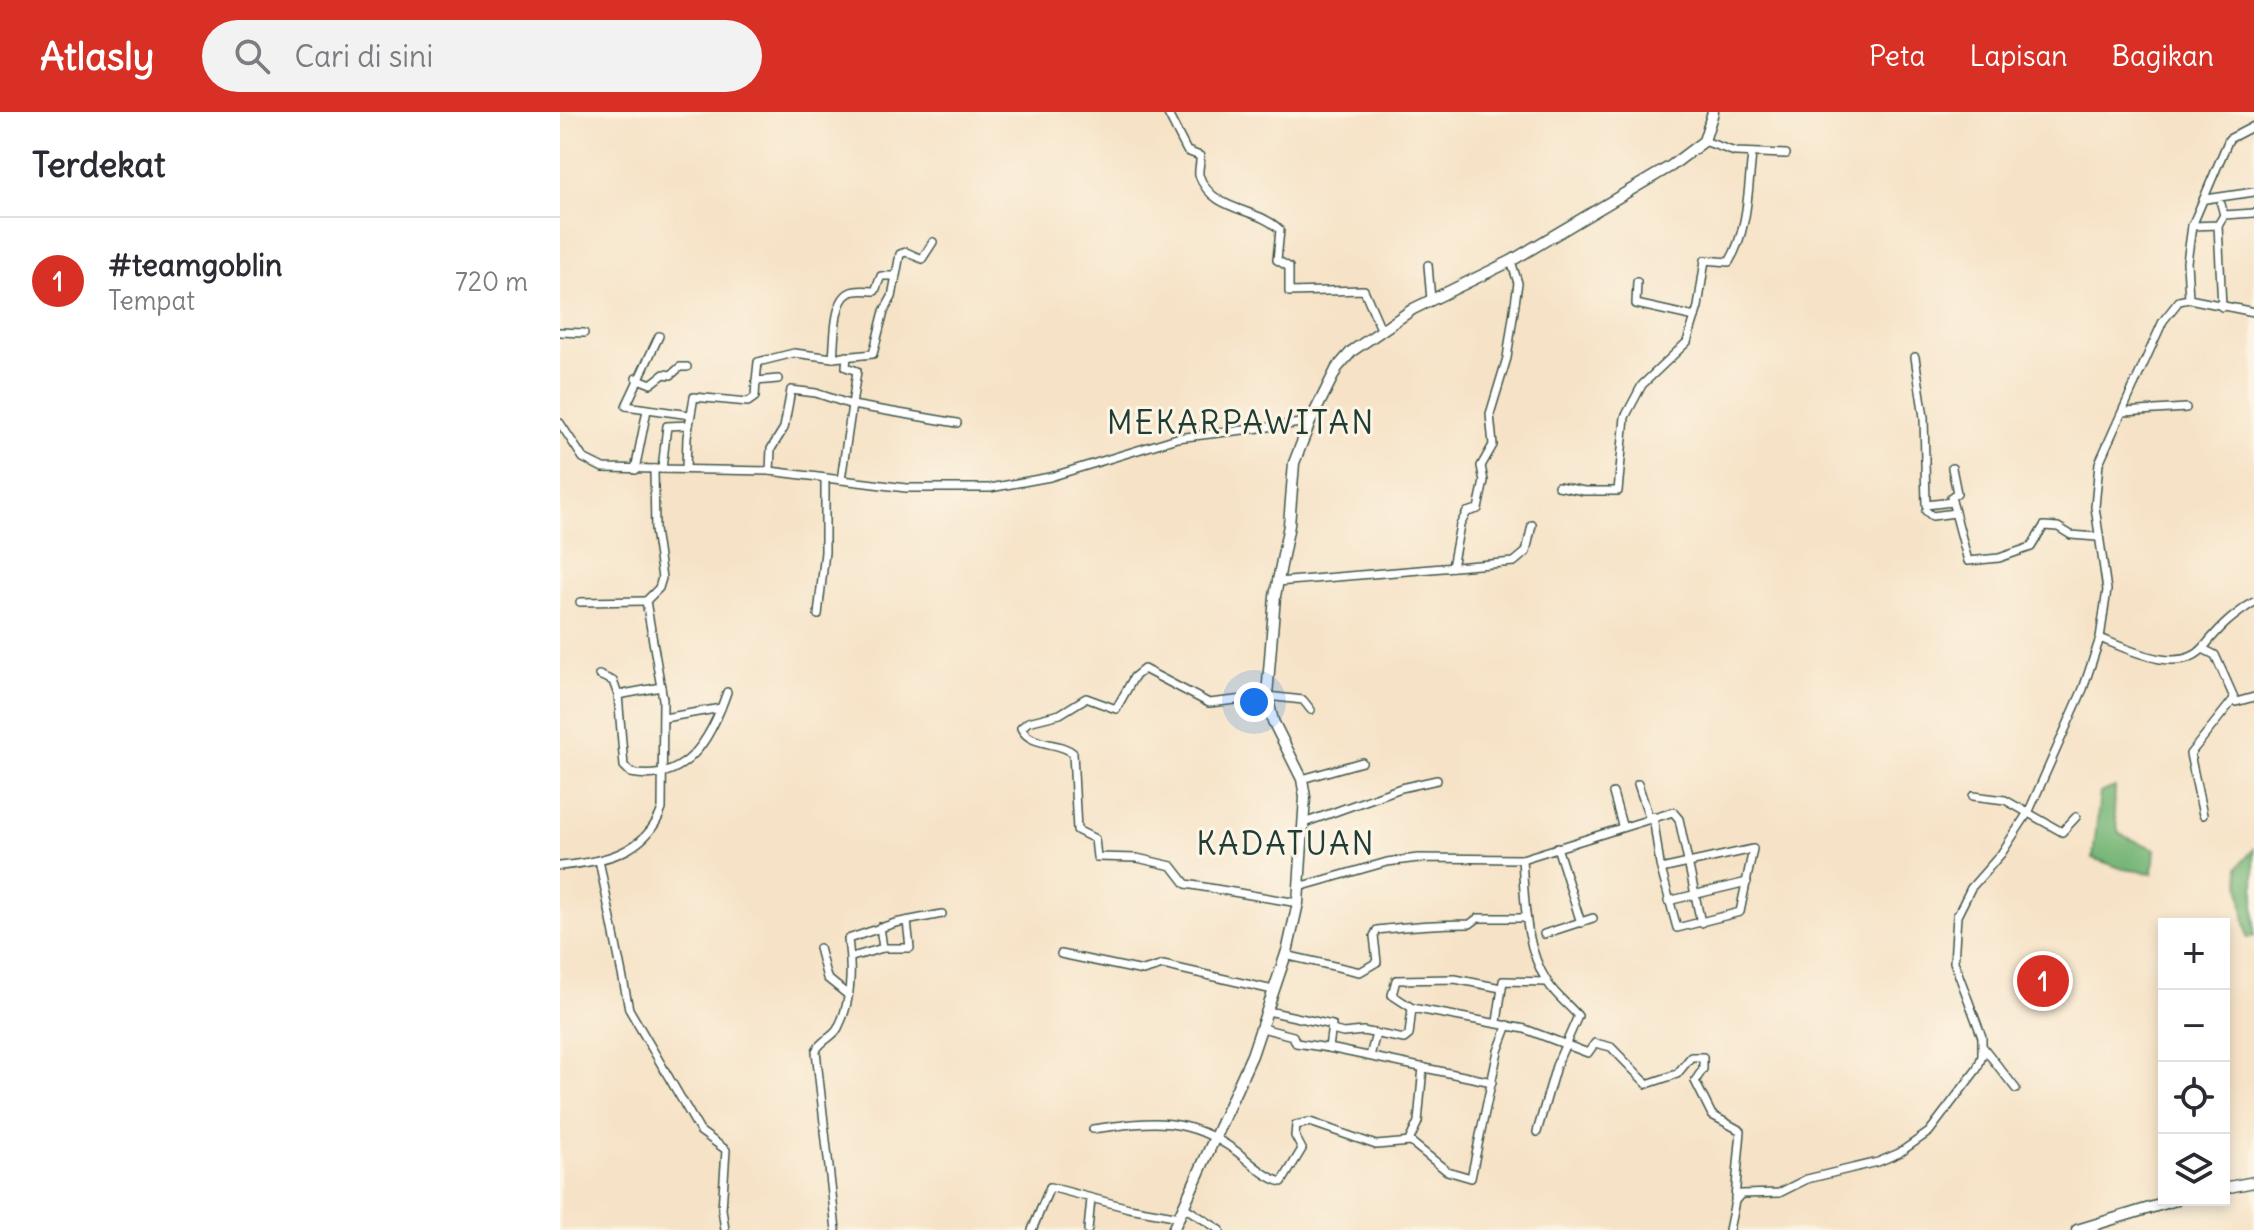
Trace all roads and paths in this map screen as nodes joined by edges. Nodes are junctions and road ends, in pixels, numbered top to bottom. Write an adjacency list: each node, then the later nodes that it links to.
1 (1167, 112): 24 (street)
2 (1713, 112): 4 (street)
3 (2254, 126): 8 (street)
4 (1704, 141): 5 (street); 15 (street)
5 (1752, 154): 6 (street); 23 (street)
6 (1786, 154)
7 (2254, 192): 8 (street)
8 (2206, 199): 13 (street)
9 (2221, 204): 11 (street)
10 (2254, 213): 11 (street)
11 (2224, 215): 12 (street)
12 (2218, 225): 13 (street); 21 (street)
13 (2192, 226): 19 (street)
14 (933, 242): 17 (street)
15 (1511, 261): 20 (street); 57 (street)
16 (1428, 265): 20 (street)
17 (895, 276): 28 (street); 30 (street)
18 (1637, 282): 23 (street)
19 (2189, 299): 21 (street); 38 (street)
20 (1431, 300): 24 (street)
21 (2222, 307): 22 (street)
22 (2254, 312)
23 (1695, 317): 51 (street)
24 (1381, 329): 40 (street)
25 (560, 332): 26 (street)
26 (584, 333)
27 (659, 336): 32 (street)
28 (847, 356): 30 (street); 35 (street)
29 (1915, 357): 52 (street)
30 (833, 358): 34 (street)
31 (687, 367): 32 (street)
32 (636, 378): 37 (street)
33 (778, 379): 34 (street)
34 (756, 381): 39 (street)
35 (852, 405): 42 (street); 48 (street); 50 (street)
36 (2186, 408): 38 (street)
37 (647, 410): 39 (street); 47 (street)
38 (2124, 412): 56 (street)
39 (690, 415): 43 (street)
40 (1310, 422): 50 (street); 58 (street)
41 (560, 423): 47 (street)
42 (957, 423)
43 (689, 425): 45 (street); 46 (street)
44 (1952, 468): 52 (street)
45 (658, 469): 46 (street); 47 (street); 59 (street)
46 (686, 469): 48 (street)
47 (635, 470)
48 (770, 471): 49 (street)
49 (825, 478): 50 (street); 62 (street)
50 (841, 480)
51 (1558, 486)
52 (1952, 502): 54 (street)
53 (1926, 511): 54 (street)
54 (1955, 513): 56 (street)
55 (1532, 525): 57 (street)
56 (2097, 537): 63 (street)
57 (1452, 567): 58 (street)
58 (1277, 582): 70 (street)
59 (646, 601): 60 (street); 66 (street)
60 (580, 602)
61 (2254, 602): 64 (street)
62 (818, 615)
63 (2100, 638): 64 (street); 82 (street)
64 (2203, 649): 71 (street)
65 (599, 675): 68 (street)
66 (661, 687): 68 (street); 74 (street)
67 (727, 692): 72 (street)
68 (618, 695): 76 (street)
69 (2254, 697): 71 (street)
70 (1268, 699): 73 (street); 77 (street); 98 (street)
71 (2233, 700): 83 (street)
72 (721, 708): 74 (street); 76 (street)
73 (1311, 710)
74 (664, 718): 76 (street)
75 (1362, 762): 77 (street)
76 (663, 775): 90 (street)
77 (1302, 779): 86 (street)
78 (1437, 780): 86 (street)
79 (1638, 784): 84 (street)
80 (1613, 793): 87 (street)
81 (1973, 796): 82 (street)
82 (2029, 811): 85 (street); 124 (street)
83 (2203, 815)
84 (1651, 817): 87 (street); 91 (street); 93 (street)
85 (2076, 817)
86 (1304, 823): 95 (street)
87 (1622, 825): 88 (street)
88 (1557, 847): 89 (street); 103 (street)
89 (1522, 859): 95 (street); 100 (street)
90 (599, 860): 92 (street); 140 (street)
91 (1689, 863): 93 (street); 94 (street); 96 (street)
92 (560, 866)
93 (1661, 869): 97 (street)
94 (1747, 882): 96 (street); 104 (street)
95 (1299, 887): 98 (street)
96 (1694, 895): 97 (street); 104 (street)
97 (1668, 901): 104 (street)
98 (1298, 903): 110 (street)
99 (942, 914): 102 (street)
100 (1525, 918): 110 (street); 112 (street)
101 (1593, 918): 103 (street)
102 (907, 921): 105 (street); 108 (street)
103 (1581, 923): 106 (street)
104 (1701, 923)
105 (880, 927): 108 (street); 111 (street)
106 (1544, 934)
107 (819, 948): 115 (street)
108 (883, 948): 111 (street)
109 (1061, 954): 114 (street)
110 (1285, 955): 114 (street)
111 (852, 957): 115 (street)
112 (1547, 982): 113 (street); 123 (street)
113 (1501, 988): 116 (street); 118 (street)
114 (1273, 990): 117 (street)
115 (848, 995): 142 (street)
116 (1412, 1008): 118 (street); 122 (street)
117 (1268, 1011): 120 (street); 121 (street)
118 (1497, 1022): 119 (street)
119 (1508, 1025): 123 (street); 128 (street)
120 (1262, 1028): 125 (street); 132 (street)
121 (1332, 1030): 122 (street); 125 (street)
122 (1376, 1034): 126 (street)
123 (1565, 1045): 131 (street); 137 (street)
124 (1983, 1047): 129 (street); 137 (street)
125 (1329, 1048): 126 (street)
126 (1370, 1056): 127 (street)
127 (1423, 1067): 128 (street); 133 (street)
128 (1492, 1082): 133 (street)
129 (2016, 1089)
130 (1093, 1129): 132 (street)
131 (1537, 1132)
132 (1216, 1137): 133 (street); 139 (street)
133 (1409, 1141)
134 (2254, 1182): 135 (street)
135 (2230, 1187)
136 (1091, 1199): 139 (street); 143 (street); 144 (street)
137 (1735, 1201): 147 (street)
138 (2158, 1205): 148 (street)
139 (1182, 1212): 145 (street); 146 (street)
140 (725, 1229): 141 (street)
141 (713, 1230)
142 (836, 1230)
143 (1032, 1230)
144 (1088, 1230)
145 (1173, 1230)
146 (1220, 1230)
147 (1729, 1230)
148 (2077, 1230)

